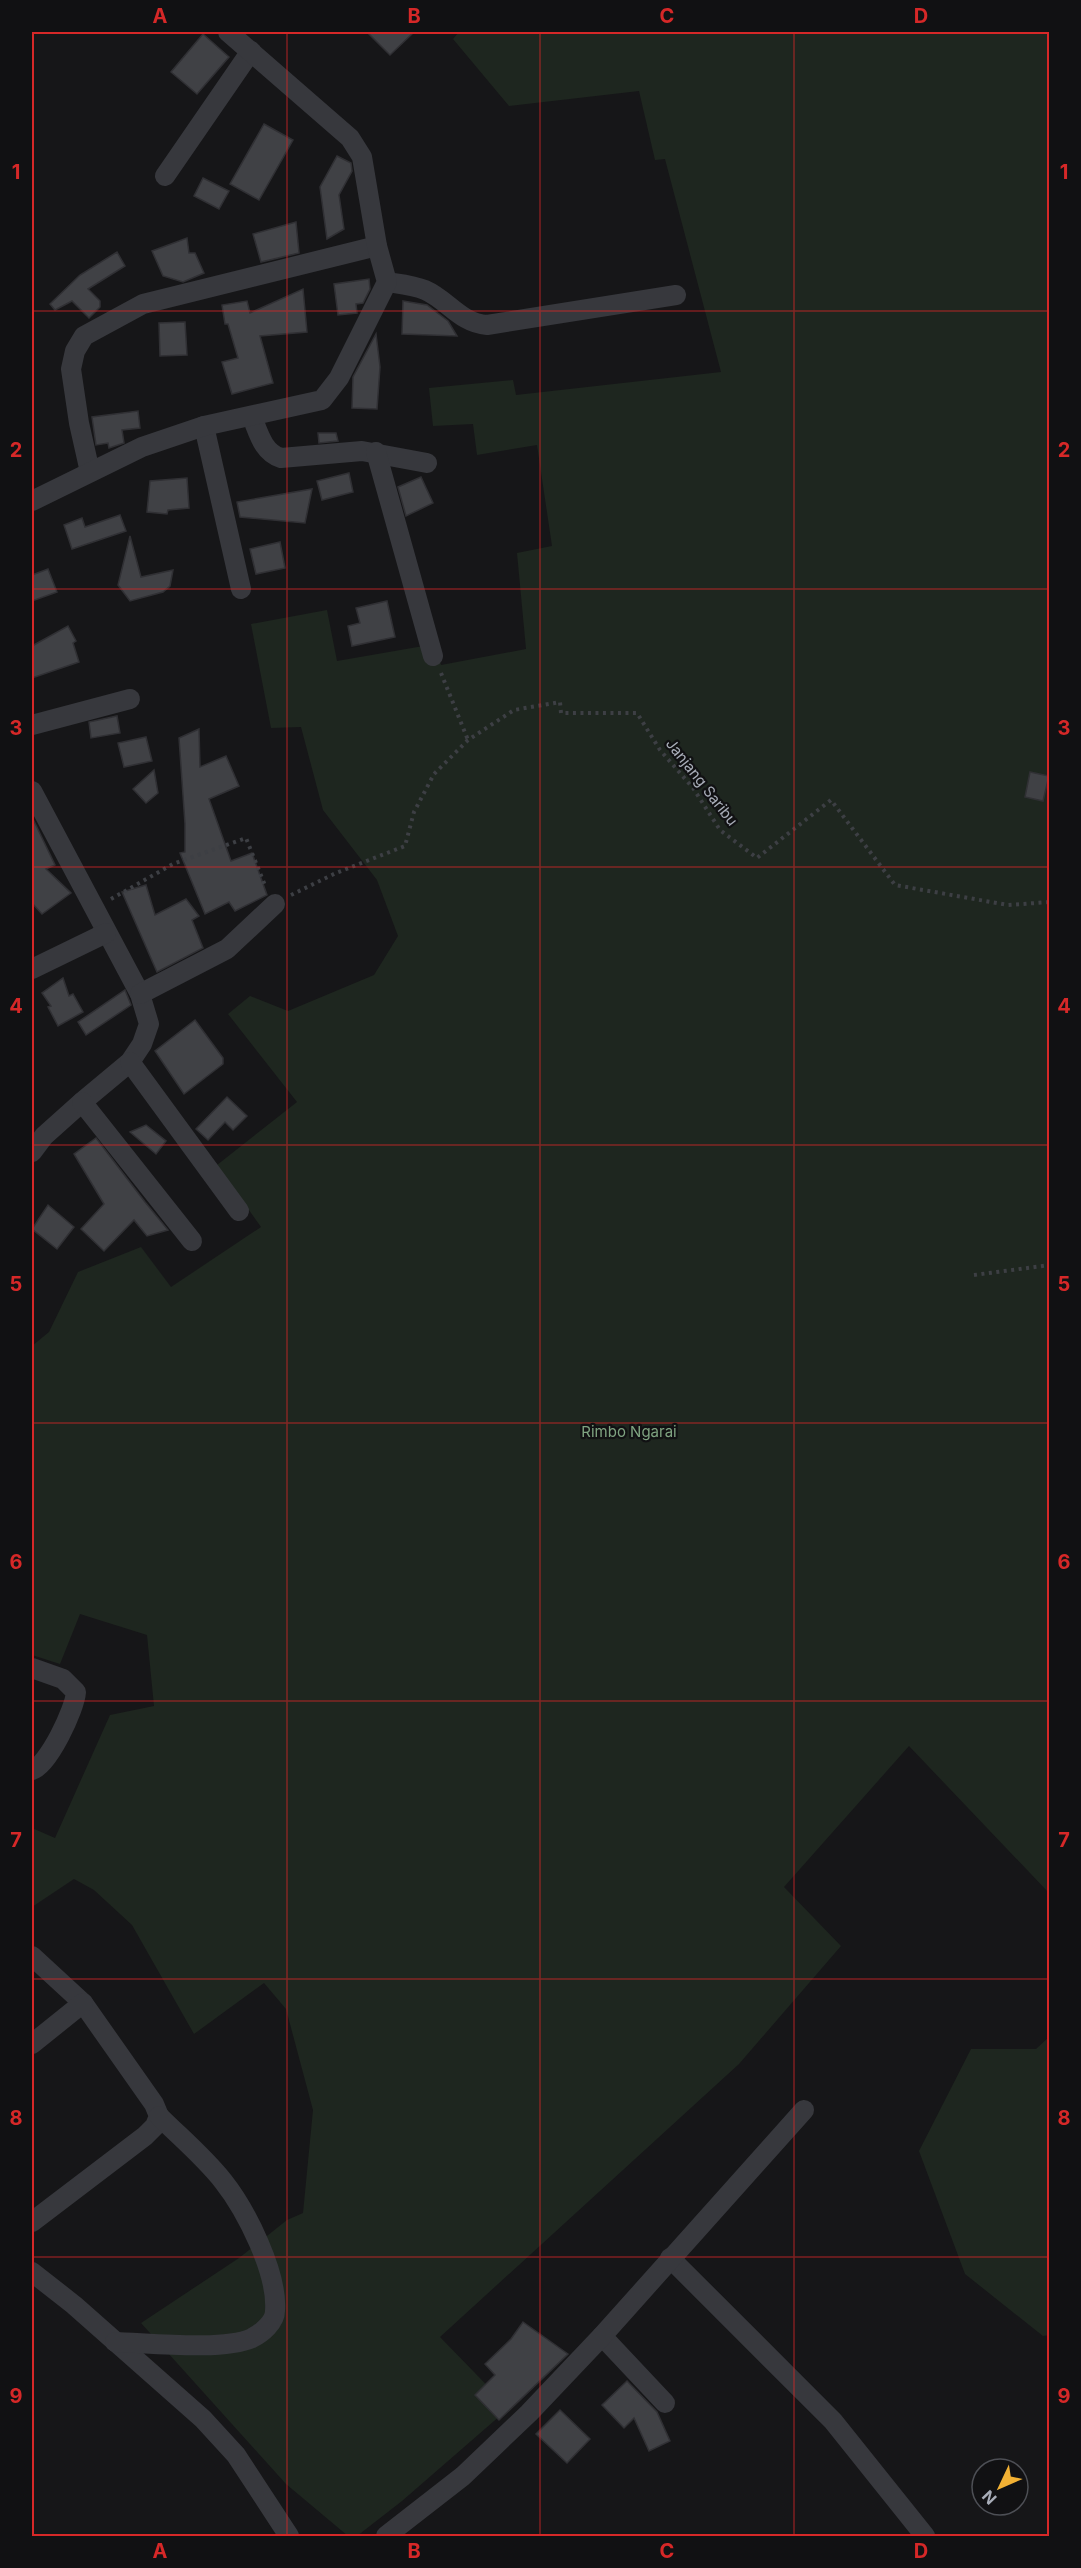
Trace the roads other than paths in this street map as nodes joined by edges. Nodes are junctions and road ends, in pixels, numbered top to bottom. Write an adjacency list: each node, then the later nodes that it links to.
1 (228, 32): 2 (street)
2 (250, 51): 3 (street); 4 (street)
3 (165, 176)
4 (377, 246): 5 (street); 11 (street)
5 (387, 282): 6 (street); 7 (street)
6 (676, 295)
7 (252, 417): 8 (street); 9 (street)
8 (204, 426): 11 (street); 13 (street)
9 (376, 452): 10 (street); 14 (street)
10 (427, 463)
11 (90, 472): 12 (street)
12 (32, 501)
13 (241, 589)
14 (433, 656)
15 (130, 699): 16 (street)
16 (32, 725)
17 (32, 792): 19 (street)
18 (275, 904): 21 (street)
19 (106, 933): 20 (street); 21 (street)
20 (32, 969)
21 (140, 994): 22 (street)
22 (130, 1062): 23 (street); 25 (street)
23 (82, 1102): 24 (street); 26 (street)
24 (32, 1152)
25 (239, 1211)
26 (192, 1241)
27 (32, 1668): 28 (street)
28 (32, 1770)
29 (32, 1956): 30 (street)
30 (83, 2003): 31 (street); 33 (street)
31 (32, 2044)
32 (804, 2110): 35 (street)
33 (159, 2116): 34 (street); 38 (street)
34 (32, 2222)
35 (670, 2258): 37 (street); 42 (street)
36 (32, 2271): 38 (street)
37 (602, 2336): 39 (street); 41 (street)
38 (116, 2342): 40 (street)
39 (665, 2403)
40 (290, 2536)
41 (386, 2536)
42 (925, 2536)

